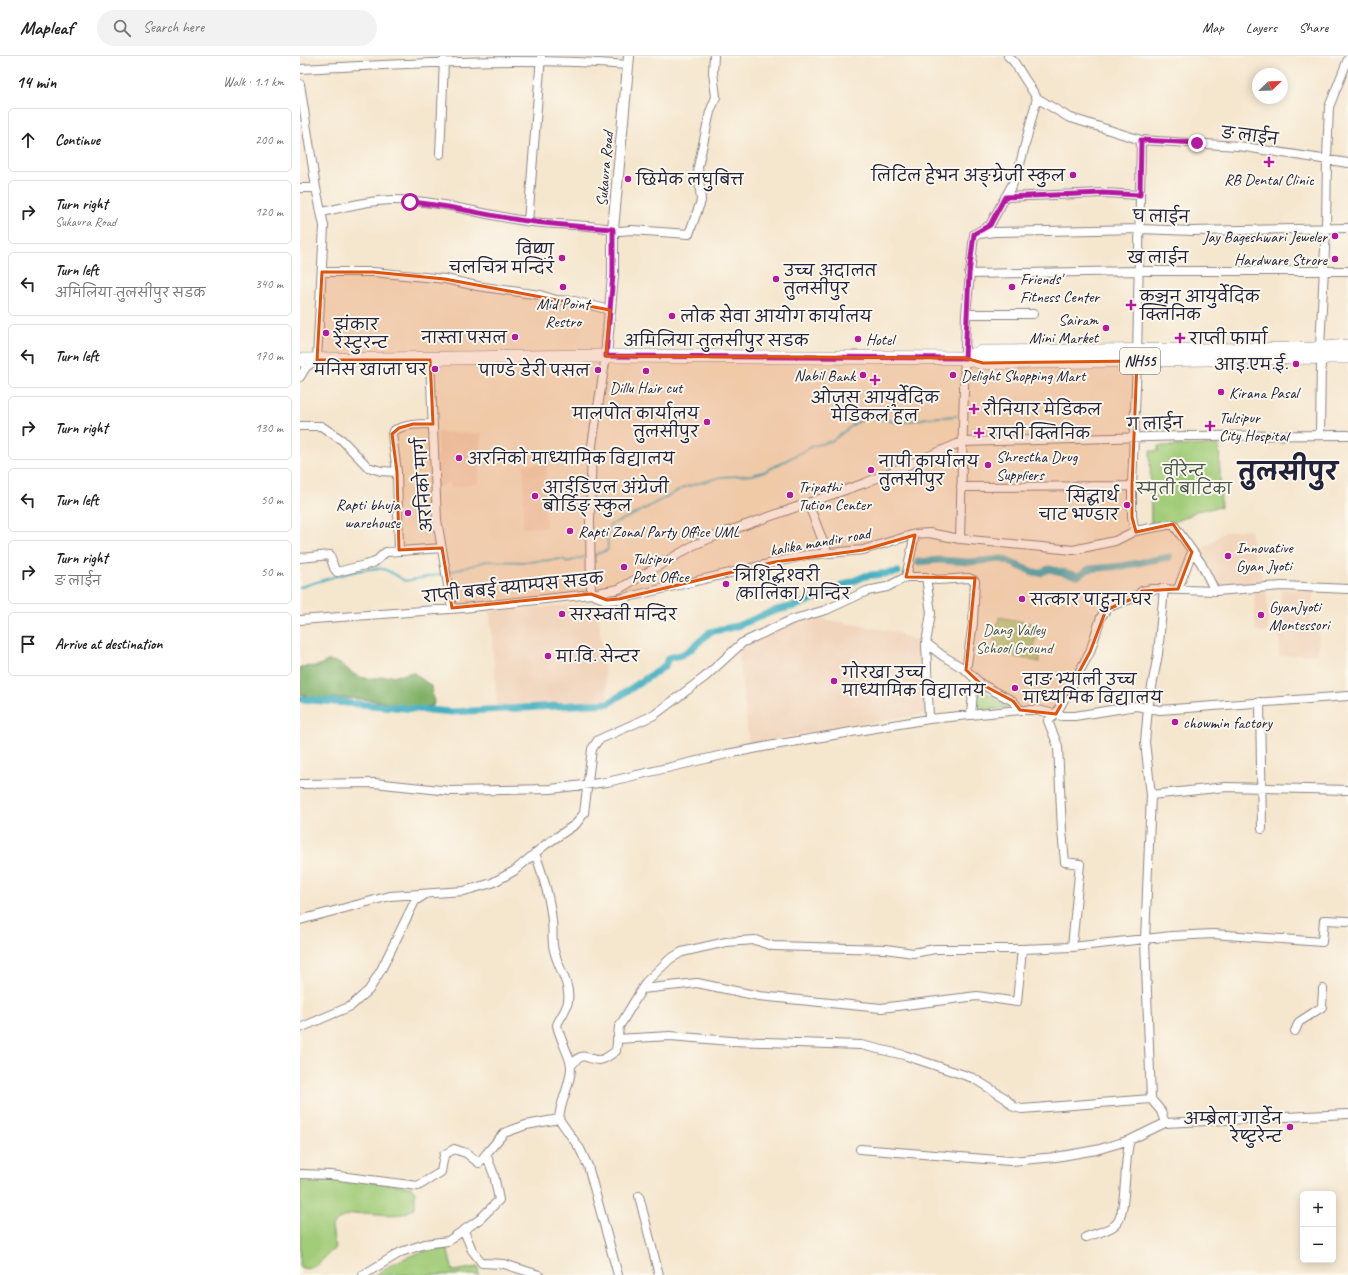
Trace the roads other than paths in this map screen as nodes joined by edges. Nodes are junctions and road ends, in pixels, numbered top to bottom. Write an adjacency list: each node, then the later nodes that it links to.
1 (714, 56): 25 (street)
2 (1008, 56): 12 (street)
3 (541, 57): 4 (street); 5 (street); 22 (street)
4 (515, 58): 9 (street)
5 (579, 58): 8 (street)
6 (429, 59): 9 (street); 10 (street)
7 (1348, 59): 15 (street)
8 (629, 60): 25 (street, Sukaura Road)
9 (444, 61): 14 (street)
10 (300, 69)
11 (300, 84): 18 (street)
12 (1037, 98): 13 (street, ङ लाईन); 20 (street)
13 (1141, 140): 15 (street, ङ लाईन); 19 (street)
14 (440, 154)
15 (1327, 159): 16 (street, ङ लाईन); 23 (street)
16 (1348, 163)
17 (300, 188): 18 (street)
18 (316, 188): 21 (street)
19 (1140, 195): 20 (street); 26 (street)
20 (1005, 197): 27 (street)
21 (322, 212): 22 (street); 31 (street)
22 (528, 222): 25 (street)
23 (1326, 228): 24 (street, घ लाईन); 26 (street, घ लाईन); 29 (street)
24 (1348, 228)
25 (613, 229): 33 (street, Sukaura Road)
26 (1140, 229): 27 (street, घ लाईन); 28 (street)
27 (974, 234): 32 (street)
28 (1139, 271): 29 (street, ख लाईन); 32 (street, ख लाईन); 39 (street)
29 (1324, 271): 30 (street, ख लाईन); 37 (street)
30 (1348, 271)
31 (322, 272): 33 (street); 43 (street)
32 (969, 274): 34 (street)
33 (610, 310): 38 (street, Sukaura Road)
34 (966, 314): 35 (street); 41 (street)
35 (1033, 314)
36 (1348, 346): 37 (main road, NH55)
37 (1320, 353): 39 (main road, NH55); 40 (main road, NH55); 48 (street)
38 (606, 356): 41 (main road, अमिलिया-तुलसीपुर सडक / NH55); 44 (main road, अमिलिया-तुलसीपुर सडक / NH55); 70 (street)
39 (1137, 356): 41 (main road, NH55); 50 (street)
40 (1348, 357)
41 (965, 358): 51 (street)
42 (300, 360): 43 (main road, अमिलिया-तुलसीपुर सडक / NH55)
43 (317, 360): 44 (main road, अमिलिया-तुलसीपुर सडक / NH55); 45 (street)
44 (430, 360): 46 (street, अरनिको मार्ग)
45 (300, 377)
46 (433, 424): 52 (street); 59 (street, अरनिको मार्ग)
47 (300, 426): 52 (street)
48 (1320, 435): 49 (street, ग लाईन); 50 (street, ग लाईन)
49 (1348, 435)
50 (1134, 438): 51 (street, ग लाईन); 53 (street)
51 (962, 442): 54 (street); 55 (street, राप्ती बबई क्याम्पस सडक)
52 (397, 472): 60 (street)
53 (1132, 486): 54 (street); 56 (street)
54 (961, 487): 58 (street)
55 (808, 503): 62 (street); 70 (street, राप्ती बबई क्याम्पस सडक)
56 (1136, 532): 58 (street, kalika mandir road); 61 (street, kalika mandir road)
57 (915, 534): 58 (street, kalika mandir road); 62 (street, kalika mandir road); 64 (street)
58 (960, 539)
59 (442, 548): 60 (street); 71 (street, अरनिको मार्ग)
60 (399, 550): 63 (street)
61 (1192, 552): 67 (street); 69 (street)
62 (828, 554): 70 (street, kalika mandir road)
63 (300, 558)
64 (906, 577): 65 (street); 84 (street)
65 (926, 577): 73 (street); 74 (street)
66 (1164, 588): 67 (street); 78 (street); 80 (street)
67 (1178, 589): 69 (street)
68 (1348, 589): 69 (street)
69 (1215, 591)
70 (591, 594): 71 (street, राप्ती बबई क्याम्पस सडक)
71 (452, 608): 72 (street, राप्ती बबई क्याम्पस सडक)
72 (300, 620)
73 (926, 643): 74 (street); 82 (street)
74 (966, 670): 75 (street)
75 (976, 680): 79 (street); 81 (street)
76 (1348, 696): 77 (street)
77 (1260, 702): 78 (street); 85 (street)
78 (1148, 708): 80 (street); 87 (street)
79 (1020, 710): 80 (street); 81 (street)
80 (1056, 714): 94 (street)
81 (971, 715): 82 (street)
82 (929, 719): 84 (street)
83 (300, 784): 84 (street)
84 (588, 785): 89 (street)
85 (1261, 790): 86 (street); 87 (street); 88 (street)
86 (1348, 790)
87 (1151, 795): 93 (street)
88 (1262, 829)
89 (535, 853): 90 (street); 101 (street)
90 (428, 893): 91 (street); 98 (street)
91 (300, 920)
92 (1348, 921): 93 (street)
93 (1144, 940): 94 (street); 102 (street)
94 (1072, 947): 95 (street)
95 (1022, 949): 96 (street); 96 (street)
96 (642, 989): 100 (street)
97 (1323, 989): 99 (street)
98 (300, 1028)
99 (1295, 1030)
100 (617, 1039): 101 (street); 102 (street)
101 (572, 1066): 104 (street)
102 (1150, 1100): 105 (street)
103 (1348, 1114): 105 (street)
104 (559, 1119): 108 (street); 115 (street)
105 (1165, 1123): 106 (street)
106 (1130, 1140): 107 (street); 112 (street)
107 (860, 1149)
108 (486, 1154): 109 (street); 111 (street)
109 (300, 1174)
110 (639, 1196): 116 (street)
111 (464, 1231): 113 (street); 114 (street)
112 (1086, 1237)
113 (363, 1275)
114 (539, 1275)
115 (618, 1275)
116 (660, 1275)

